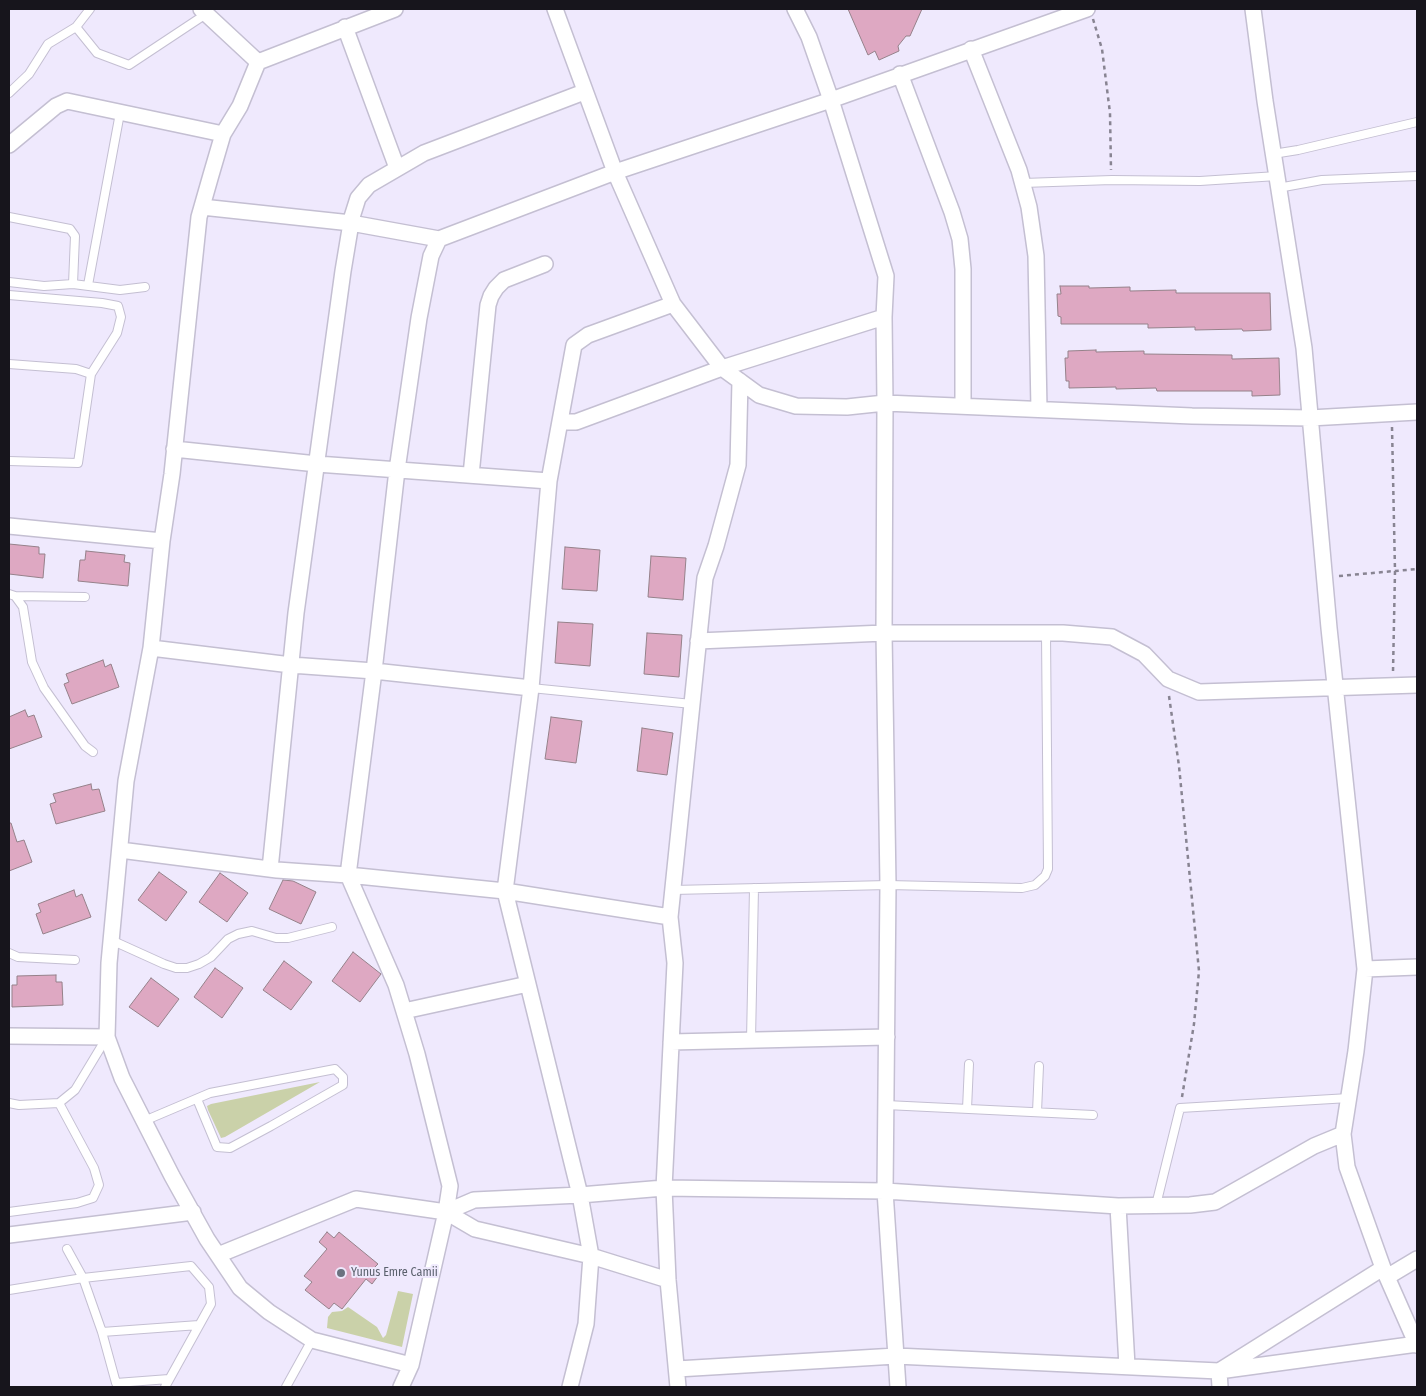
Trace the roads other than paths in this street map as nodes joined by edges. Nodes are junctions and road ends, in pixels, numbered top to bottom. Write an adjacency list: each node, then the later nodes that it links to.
1 (90, 9): 8 (lane)
2 (396, 9): 9 (street)
3 (555, 9): 13 (street)
4 (795, 9): 15 (street)
5 (1253, 9): 20 (street)
6 (203, 11): 8 (lane); 11 (street)
7 (1090, 12): 10 (street)
8 (76, 27): 14 (lane)
9 (345, 27): 11 (street); 21 (street)
10 (971, 49): 12 (street); 25 (street)
11 (258, 62): 18 (street)
12 (900, 74): 15 (street); 43 (street)
13 (584, 92): 21 (street); 22 (street)
14 (9, 93)
15 (831, 100): 22 (street); 37 (street)
16 (120, 113): 18 (street); 19 (street); 33 (lane)
17 (1417, 122): 20 (lane)
18 (223, 134): 26 (street)
19 (9, 145)
20 (1273, 154): 24 (street)
21 (397, 168): 28 (street)
22 (615, 172): 29 (street); 36 (street)
23 (1417, 176): 24 (lane)
24 (1278, 182): 25 (lane); 46 (street)
25 (1023, 183): 44 (street)
26 (202, 207): 28 (street); 48 (street)
27 (9, 217): 32 (lane)
28 (351, 223): 29 (street); 50 (street)
29 (439, 239): 51 (street)
30 (545, 264): 52 (street)
31 (9, 282): 32 (lane)
32 (73, 284): 33 (lane)
33 (88, 285): 34 (lane)
34 (145, 287)
35 (9, 295): 40 (lane)
36 (673, 304): 39 (street); 47 (street)
37 (884, 317): 39 (street); 42 (street)
38 (9, 364): 40 (lane)
39 (722, 368): 41 (street); 47 (street)
40 (91, 374): 49 (lane)
41 (740, 381): 42 (street); 60 (street)
42 (885, 403): 43 (street); 58 (street)
43 (964, 405): 44 (street)
44 (1039, 410): 46 (street)
45 (1417, 412): 46 (street)
46 (1310, 418): 65 (street)
47 (560, 422): 53 (street)
48 (174, 449): 50 (street); 55 (street)
49 (9, 462)
50 (317, 464): 51 (street); 62 (street)
51 (396, 470): 52 (street); 63 (street)
52 (471, 475): 53 (street)
53 (549, 481): 66 (street)
54 (9, 526): 55 (street)
55 (162, 541): 61 (street)
56 (12, 595): 57 (lane); 68 (lane)
57 (85, 597)
58 (884, 633): 59 (street); 60 (street); 72 (street)
59 (1046, 633): 65 (street); 72 (lane)
60 (698, 641): 67 (street)
61 (151, 648): 62 (street); 69 (street)
62 (291, 665): 63 (street); 70 (street)
63 (374, 671): 66 (street); 71 (street)
64 (1417, 685): 65 (street)
65 (1335, 687): 82 (street)
66 (531, 688): 67 (lane); 75 (street)
67 (692, 704): 74 (street)
68 (93, 752)
69 (120, 850): 70 (street); 78 (street)
70 (270, 869): 71 (street)
71 (348, 875): 75 (street); 84 (street)
72 (888, 884): 73 (lane); 87 (street)
73 (754, 888): 74 (lane); 88 (lane)
74 (673, 890): 76 (street)
75 (505, 891): 76 (street); 83 (street)
76 (670, 917): 89 (street)
77 (332, 927): 78 (lane)
78 (111, 940): 86 (street)
79 (9, 953): 80 (lane)
80 (75, 960)
81 (1417, 967): 82 (street)
82 (1365, 969): 92 (street)
83 (528, 984): 84 (street); 104 (street)
84 (404, 1011): 109 (street)
85 (9, 1036): 86 (street)
86 (107, 1037): 95 (lane); 100 (street)
87 (887, 1037): 88 (street); 96 (street)
88 (751, 1040): 89 (street)
89 (671, 1042): 102 (street)
90 (969, 1064): 97 (lane)
91 (1039, 1066): 98 (lane)
92 (1349, 1098): 101 (street); 105 (lane)
93 (197, 1099): 93 (lane); 100 (lane)
94 (9, 1103): 95 (lane)
95 (59, 1103): 107 (lane)
96 (886, 1105): 97 (lane); 103 (street)
97 (967, 1109): 98 (lane)
98 (1037, 1112): 99 (lane)
99 (1093, 1114)
100 (144, 1121): 108 (street)
101 (1343, 1134): 105 (street); 115 (street)
102 (664, 1188): 103 (street); 104 (street); 117 (street)
103 (885, 1192): 106 (street); 123 (street)
104 (580, 1194): 109 (street); 113 (street)
105 (1156, 1205): 106 (street)
106 (1118, 1206): 125 (street)
107 (9, 1212)
108 (192, 1212): 110 (street); 112 (street)
109 (446, 1212): 112 (street); 113 (street); 124 (street)
110 (9, 1235)
111 (67, 1249): 116 (lane)
112 (218, 1255): 121 (street)
113 (591, 1256): 117 (street); 132 (street)
114 (1417, 1259): 115 (street)
115 (1385, 1273): 122 (street); 127 (street)
116 (83, 1278): 118 (lane); 119 (lane); 120 (lane)
117 (668, 1280): 126 (street)
118 (9, 1290)
119 (199, 1326): 120 (lane); 128 (lane)
120 (102, 1332): 128 (lane)
121 (312, 1340): 124 (street); 130 (lane)
122 (1417, 1344): 127 (street)
123 (896, 1356): 125 (street); 126 (street); 134 (street)
124 (411, 1365): 131 (street)
125 (1128, 1366): 127 (street)
126 (677, 1369): 133 (street)
127 (1219, 1371): 135 (street)
128 (169, 1379): 129 (lane)
129 (165, 1387)
130 (286, 1387)
131 (401, 1387)
132 (570, 1387)
133 (678, 1387)
134 (898, 1387)
135 (1220, 1387)

